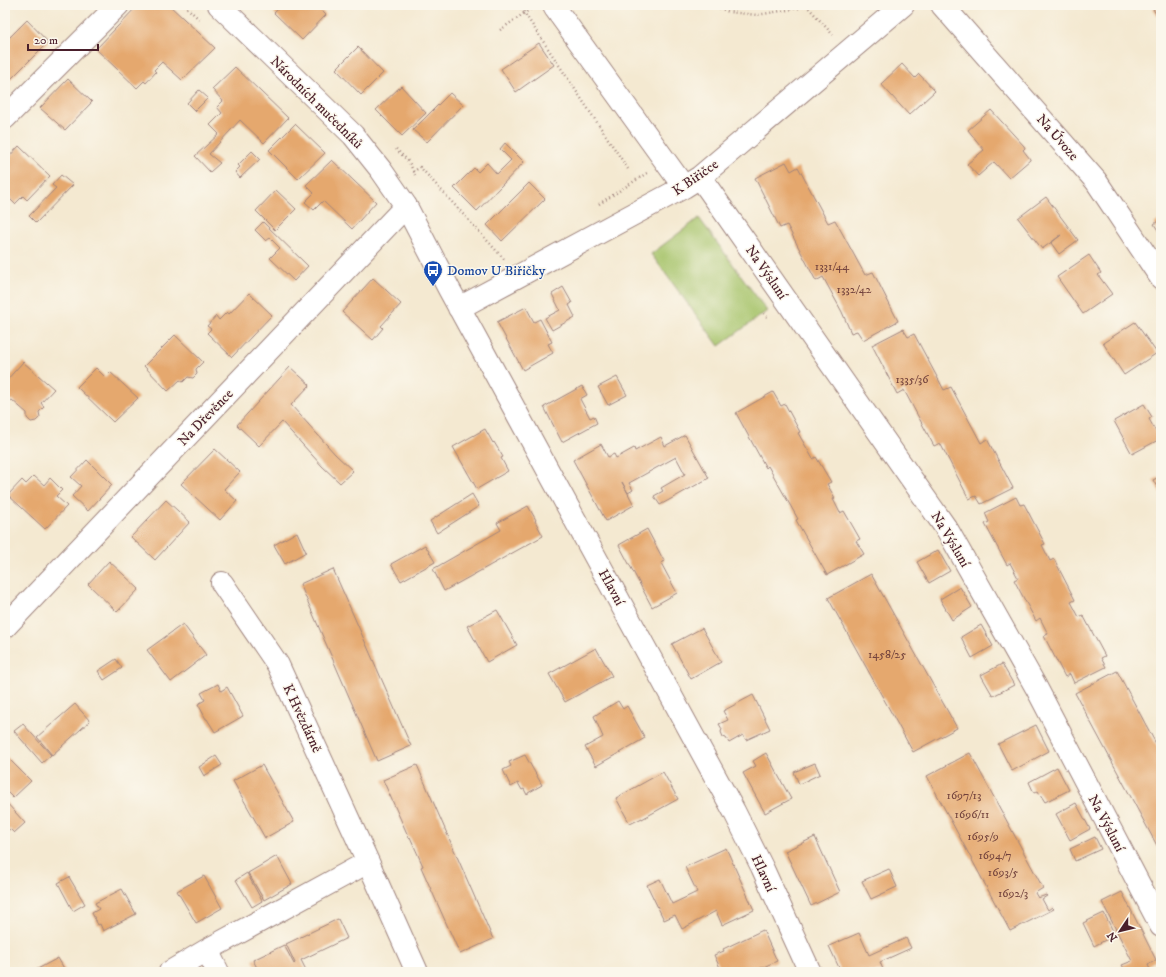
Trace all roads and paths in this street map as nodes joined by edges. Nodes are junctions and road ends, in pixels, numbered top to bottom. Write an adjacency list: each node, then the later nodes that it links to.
1 (118, 5): 12 (street)
2 (219, 5): 16 (street, Národních mučedníků)
3 (519, 5): 9 (path)
4 (712, 5): 5 (path)
5 (806, 5): 11 (path)
6 (903, 5): 11 (street, K Biřičce)
7 (942, 5): 18 (street, Na Úvoze)
8 (546, 6): 9 (path); 15 (street, Na Výsluní)
9 (525, 13): 10 (path); 14 (path)
10 (500, 30)
11 (848, 52): 15 (street, K Biřičce)
12 (5, 118)
13 (420, 167): 17 (path)
14 (628, 169)
15 (692, 182): 19 (street, K Biřičce); 25 (street, Na Výsluní)
16 (406, 206): 19 (street, Hlavní); 23 (street, Na Dřevěnce)
17 (504, 259)
18 (1161, 278)
19 (460, 308): 30 (street, Hlavní)
20 (764, 313): 21 (path)
21 (767, 317)
22 (222, 583): 24 (street, K Hvězdárně)
23 (5, 627)
24 (368, 862): 26 (street); 29 (street, K Hvězdárně)
25 (1161, 926)
26 (207, 950): 27 (street); 28 (street)
27 (170, 972)
28 (218, 972)
29 (416, 972)
30 (810, 972)

